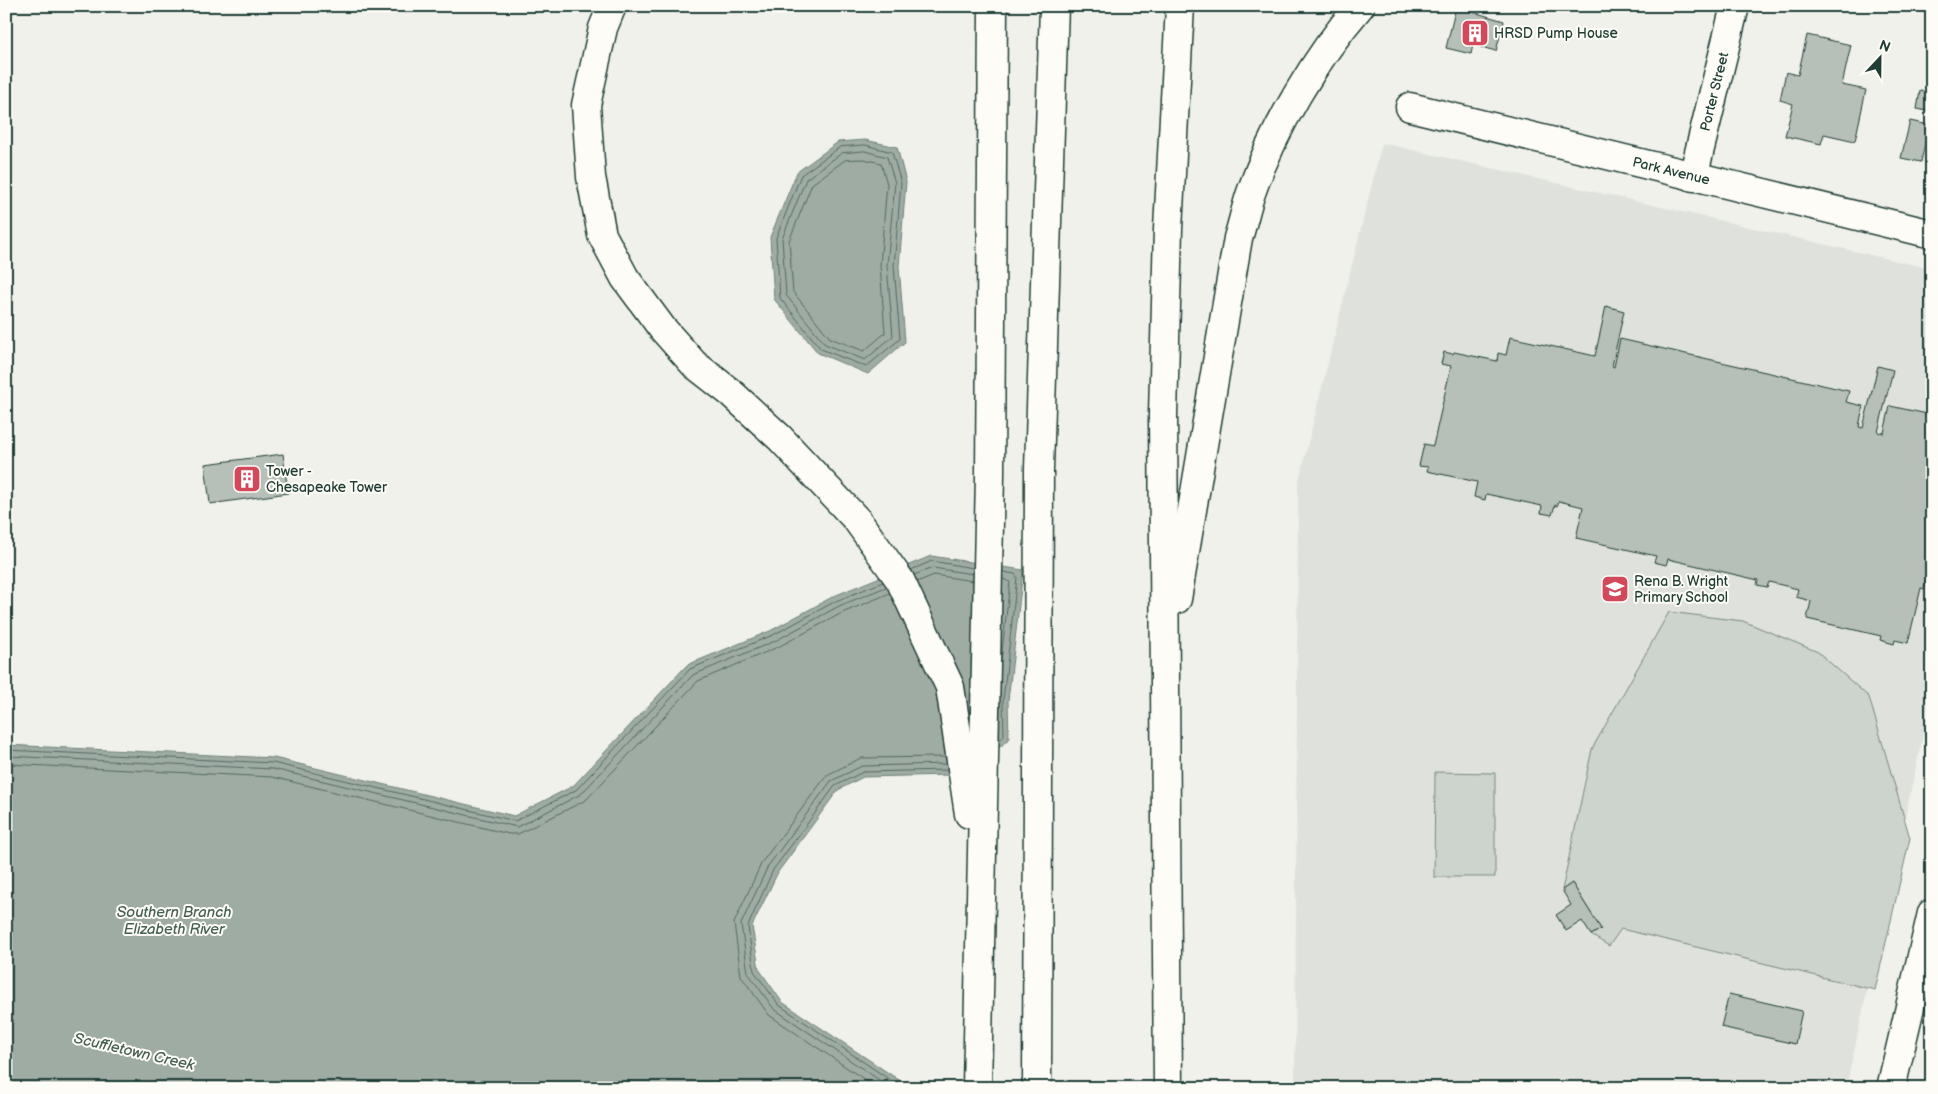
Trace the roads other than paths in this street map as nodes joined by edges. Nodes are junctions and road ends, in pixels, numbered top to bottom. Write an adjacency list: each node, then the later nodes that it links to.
1 (612, 6): 11 (main road)
2 (993, 6): 11 (main road)
3 (1054, 6): 14 (main road)
4 (1180, 6): 10 (main road)
5 (1360, 6): 10 (main road)
6 (1735, 6): 8 (main road, Porter Street)
7 (1410, 107): 8 (main road, Park Avenue)
8 (1693, 177): 9 (main road, Park Avenue)
9 (1932, 234)
10 (1166, 662): 15 (main road)
11 (980, 898): 13 (main road)
12 (1932, 913): 16 (main road)
13 (977, 1084)
14 (1037, 1085)
15 (1168, 1088)
16 (1891, 1088)

